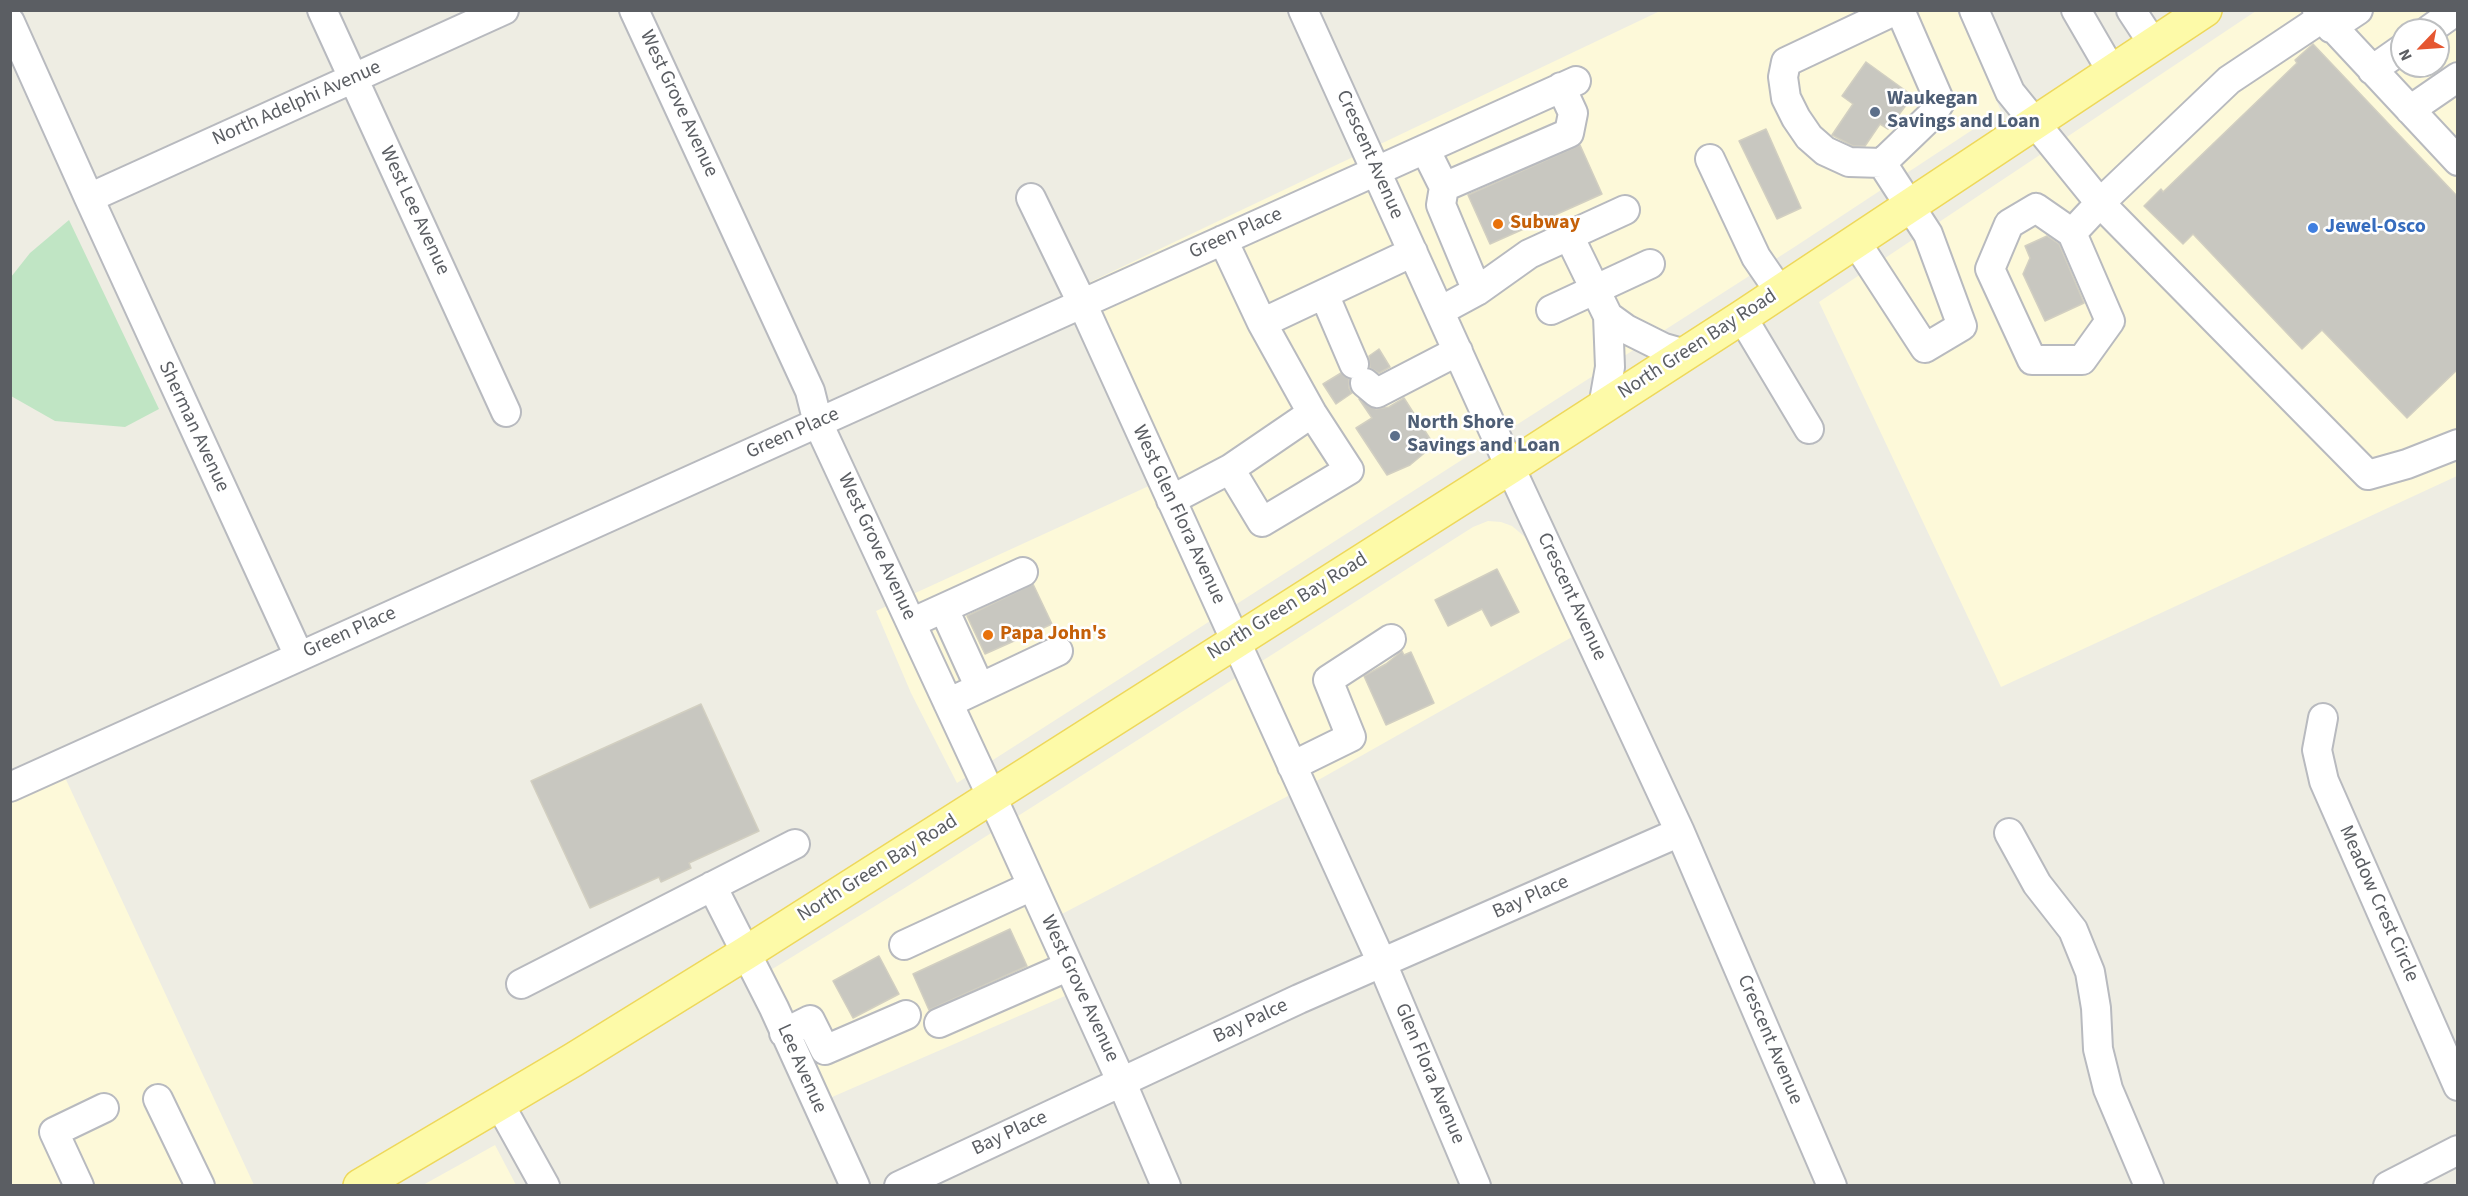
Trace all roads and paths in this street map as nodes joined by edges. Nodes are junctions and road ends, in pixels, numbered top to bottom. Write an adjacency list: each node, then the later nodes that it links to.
1 (322, 10): 18 (street, West Lee Avenue)
2 (504, 10): 18 (street, North Adelphi Avenue)
3 (634, 10): 53 (street, West Grove Avenue)
4 (1303, 10): 25 (street, Crescent Avenue)
5 (1898, 10): 24 (street); 24 (street)
6 (1974, 10): 20 (street)
7 (2076, 10): 16 (street)
8 (2131, 10): 13 (street)
9 (2205, 10): 13 (main road, North Green Bay Road)
10 (2358, 10): 11 (street)
11 (2324, 19): 15 (street); 29 (street)
12 (10, 21): 27 (street, Sherman Avenue)
13 (2154, 45): 16 (main road, North Green Bay Road)
14 (2390, 57): 15 (street)
15 (2372, 70): 19 (street)
16 (2112, 72): 20 (main road, North Green Bay Road)
17 (2457, 77): 19 (street)
18 (353, 79): 27 (street, North Adelphi Avenue); 51 (street, West Lee Avenue)
19 (2410, 110): 22 (street)
20 (2035, 124): 29 (street); 30 (main road, North Green Bay Road)
21 (1425, 149): 25 (street, Green Place); 26 (street); 26 (street, Green Place)
22 (2454, 152)
23 (1710, 159): 40 (street)
24 (1882, 163): 30 (street)
25 (1376, 171): 34 (street, Green Place); 36 (street, Crescent Avenue)
26 (1444, 188): 39 (street)
27 (88, 198): 65 (street, Sherman Avenue)
28 (1031, 198): 42 (street, West Glen Flora Avenue)
29 (2100, 203): 32 (street); 55 (street)
30 (1911, 206): 35 (main road, North Green Bay Road); 35 (street)
31 (1625, 210): 33 (street)
32 (2072, 233): 32 (street)
33 (1569, 236): 38 (street); 39 (street)
34 (1223, 240): 42 (street, Green Place); 47 (street)
35 (1856, 242): 40 (main road, North Green Bay Road)
36 (1413, 252): 41 (street); 44 (street, Crescent Avenue)
37 (1650, 264): 38 (street)
38 (1595, 290): 43 (street); 45 (street)
39 (1477, 291): 44 (street)
40 (1780, 292): 46 (main road, North Green Bay Road)
41 (1324, 294): 47 (street); 48 (street)
42 (1082, 303): 53 (street, Green Place); 58 (street, West Glen Flora Avenue)
43 (1551, 310)
44 (1440, 311): 48 (street, Crescent Avenue)
45 (1608, 316): 49 (street); 50 (street)
46 (1742, 317): 49 (main road, North Green Bay Road); 54 (street)
47 (1262, 323): 52 (street)
48 (1458, 351): 56 (street, Crescent Avenue)
49 (1685, 354): 50 (main road, North Green Bay Road)
50 (1603, 407): 56 (main road, North Green Bay Road)
51 (506, 412)
52 (1312, 413): 57 (street); 57 (street)
53 (818, 423): 61 (street, West Grove Avenue); 65 (street, Green Place)
54 (1809, 429)
55 (2457, 444)
56 (1510, 467): 63 (main road, North Green Bay Road); 72 (street, Crescent Avenue)
57 (1230, 469): 58 (street)
58 (1171, 500): 63 (street, West Glen Flora Avenue)
59 (1023, 572): 60 (street)
60 (944, 609): 61 (street); 66 (street)
61 (911, 623): 67 (street, West Grove Avenue)
62 (1391, 639): 69 (street)
63 (1236, 641): 69 (street, West Glen Flora Avenue); 71 (main road, North Green Bay Road)
64 (1058, 651): 66 (street)
65 (299, 656): 70 (street, Green Place)
66 (980, 688): 67 (street)
67 (948, 703): 71 (street, West Grove Avenue)
68 (2323, 718): 86 (street, Meadow Crest Circle)
69 (1292, 766): 79 (street, West Glen Flora Avenue)
70 (10, 787)
71 (991, 797): 76 (street, West Grove Avenue); 78 (main road, North Green Bay Road)
72 (1680, 832): 79 (street, Bay Place); 99 (street, Crescent Avenue)
73 (2009, 833): 100 (street)
74 (795, 844): 75 (street)
75 (712, 886): 78 (street, Lee Avenue); 81 (street)
76 (1032, 886): 77 (street); 80 (street, West Grove Avenue)
77 (904, 945)
78 (746, 953): 84 (street, Lee Avenue); 88 (main road, North Green Bay Road)
79 (1382, 963): 85 (street, Bay Palce); 98 (street, Glen Flora Avenue)
80 (1067, 967): 83 (street); 85 (street, West Grove Avenue)
81 (521, 984)
82 (906, 1015): 84 (street)
83 (939, 1023)
84 (784, 1033): 95 (street, Lee Avenue)
85 (1122, 1083): 96 (street, Bay Place); 97 (street, West Grove Avenue)
86 (2457, 1086)
87 (158, 1099): 92 (street)
88 (500, 1105): 93 (main road, North Green Bay Road); 94 (street)
89 (104, 1108): 91 (street)
90 (2457, 1150): 101 (street)
91 (79, 1185)
92 (200, 1185)
93 (360, 1185)
94 (545, 1185)
95 (855, 1185)
96 (899, 1185)
97 (1166, 1185)
98 (1476, 1185)
99 (1832, 1185)
100 (2149, 1185)
101 (2388, 1185)

